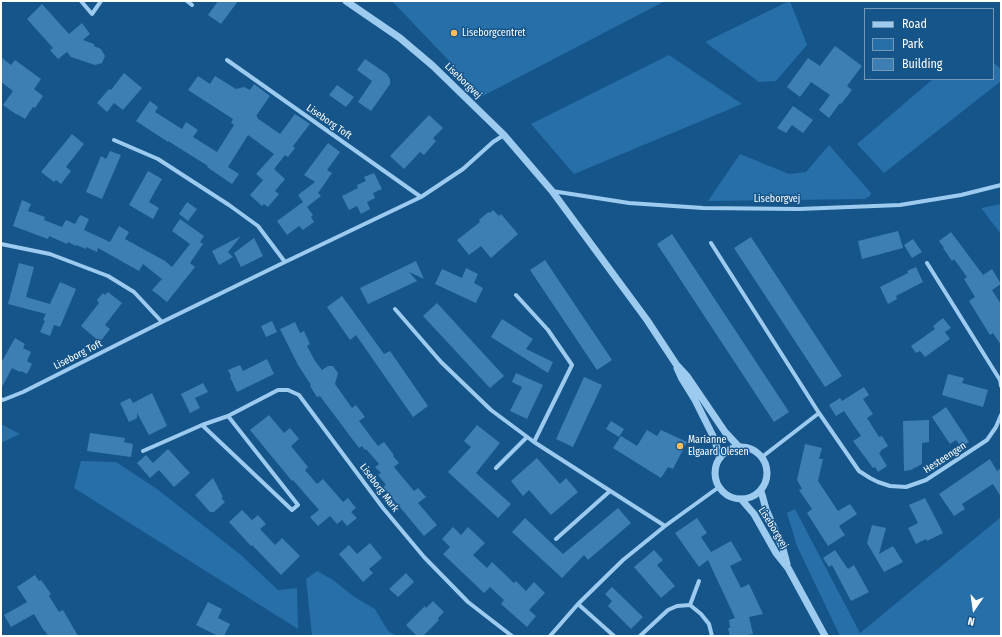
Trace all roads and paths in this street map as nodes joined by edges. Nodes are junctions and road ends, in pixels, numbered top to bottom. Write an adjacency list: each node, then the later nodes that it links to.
1 (81, 1): 2 (street)
2 (101, 1)
3 (187, 1): 5 (street)
4 (346, 1): 7 (street, Liseborgvej)
5 (192, 5)
6 (227, 60): 11 (street, Liseborg Toft)
7 (504, 135): 10 (street, Liseborgvej); 11 (street, Liseborg Toft)
8 (114, 140): 14 (street)
9 (1001, 185): 10 (street, Liseborgvej)
10 (552, 191): 19 (street, Liseborgvej)
11 (421, 196): 14 (street, Liseborg Toft)
12 (711, 243): 22 (street, Hesteengen)
13 (1, 244): 18 (street)
14 (284, 262): 18 (street, Liseborg Toft)
15 (927, 263): 20 (street)
16 (516, 295): 27 (street)
17 (395, 309): 26 (street)
18 (162, 322): 21 (street, Liseborg Toft)
19 (676, 364): 28 (street, Liseborgvej); 31 (street, Liseborgvej)
20 (1001, 386)
21 (1, 399)
22 (819, 412): 23 (street, Hesteengen); 30 (street)
23 (1001, 415)
24 (228, 416): 25 (street, Liseborg Mark); 25 (street); 43 (street, Liseborg Mark)
25 (202, 425): 29 (street, Liseborg Mark)
26 (526, 437): 27 (street); 32 (street)
27 (534, 442): 34 (street)
28 (739, 447): 30 (street); 31 (street)
29 (143, 450)
30 (762, 457): 35 (street)
31 (720, 458): 33 (street)
32 (496, 468)
33 (719, 487): 36 (street); 37 (street)
34 (610, 491): 37 (street); 38 (street)
35 (761, 491): 36 (street); 39 (street, Liseborgvej)
36 (741, 499): 39 (street, Liseborgvej)
37 (665, 526): 41 (street)
38 (556, 539)
39 (788, 568): 48 (street, Liseborgvej)
40 (699, 581): 42 (street)
41 (578, 604): 44 (street); 45 (street)
42 (690, 605): 46 (street); 47 (street)
43 (512, 636)
44 (550, 636)
45 (614, 636)
46 (640, 636)
47 (712, 636)
48 (825, 636)

